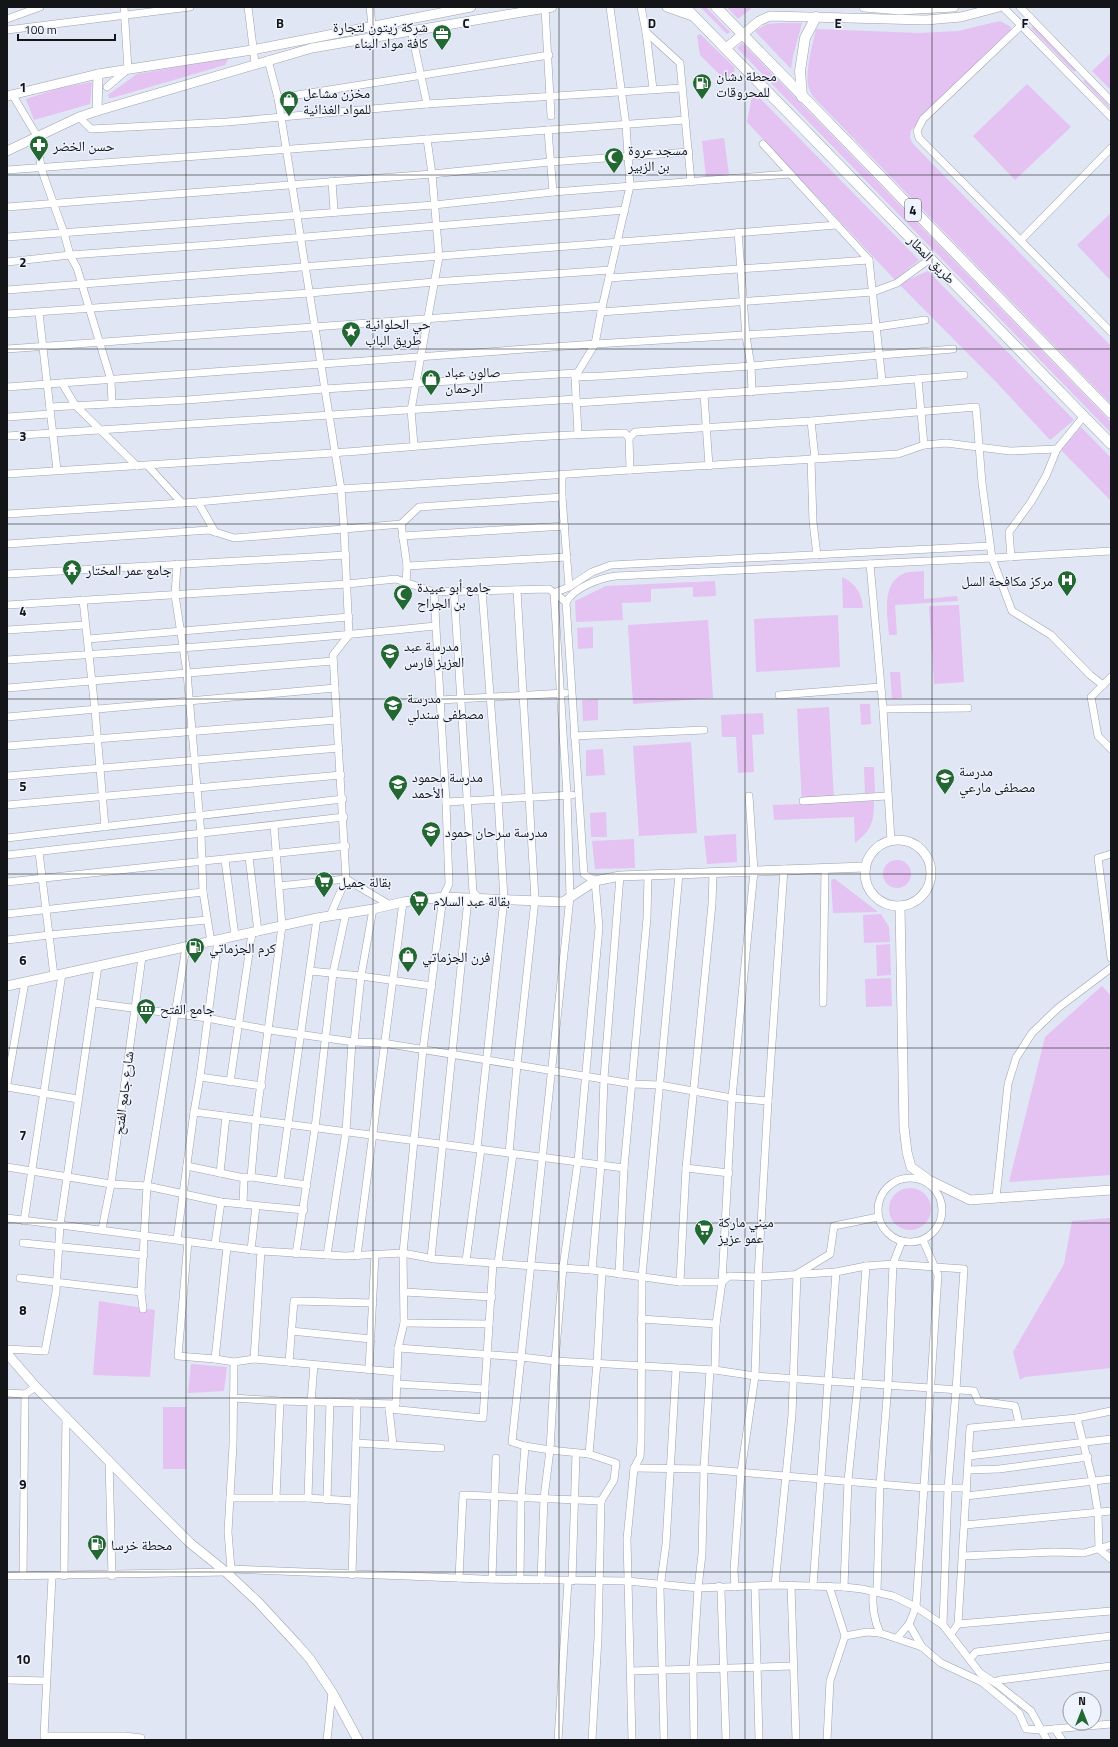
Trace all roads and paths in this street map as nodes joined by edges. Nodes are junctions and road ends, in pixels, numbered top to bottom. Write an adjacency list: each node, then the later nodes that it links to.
1 (40, 7): 26 (street)
2 (124, 7): 22 (street)
3 (190, 7): 22 (street)
4 (248, 7): 34 (street)
5 (370, 7): 27 (street)
6 (470, 7): 27 (main road)
7 (610, 7): 44 (street)
8 (641, 7): 31 (street)
9 (667, 7): 25 (main road)
10 (685, 7): 25 (highway, طريق المطار)
11 (716, 7): 32 (highway, طريق المطار / 4)
12 (864, 7): 13 (main road)
13 (868, 7): 19 (main road)
14 (954, 7): 20 (main road)
15 (999, 7): 23 (main road)
16 (1003, 7): 28 (street)
17 (1020, 7): 24 (street)
18 (549, 8): 30 (main road); 35 (street)
19 (900, 8): 20 (main road)
20 (933, 8)
21 (769, 12): 23 (main road); 32 (main road)
22 (126, 16): 29 (street); 38 (street)
23 (816, 17): 47 (highway)
24 (1030, 17): 28 (street); 49 (street)
25 (696, 18): 33 (highway, طريق المطار)
26 (7, 19)
27 (372, 25): 34 (main road)
28 (1022, 25): 54 (street); 89 (street)
29 (7, 30)
30 (411, 30): 36 (main road); 40 (street)
31 (646, 32): 42 (street); 43 (street)
32 (743, 33): 33 (main road); 47 (highway, طريق المطار / 4)
33 (726, 48): 93 (highway, طريق المطار / 4)
34 (252, 50): 37 (street); 38 (main road)
35 (549, 56): 40 (street); 46 (street)
36 (268, 60): 37 (main road); 48 (street)
37 (255, 63): 51 (main road)
38 (128, 69): 39 (main road); 41 (street)
39 (98, 74): 45 (main road); 51 (main road)
40 (421, 76): 48 (street); 50 (street)
41 (107, 87)
42 (682, 88): 43 (street); 56 (street)
43 (653, 89): 44 (street)
44 (622, 90): 46 (street); 57 (street)
45 (10, 95): 59 (street)
46 (550, 97): 50 (street); 52 (street)
47 (802, 97): 143 (highway, طريق المطار / 4)
48 (278, 98): 55 (street)
49 (1111, 101)
50 (427, 104): 55 (street)
51 (97, 111): 53 (main road)
52 (551, 116)
53 (79, 117): 55 (street); 59 (main road)
54 (1111, 117)
55 (281, 118): 63 (street)
56 (685, 120): 57 (street); 65 (street)
57 (626, 125): 58 (street); 66 (street)
58 (548, 130): 60 (street); 67 (street)
59 (37, 136): 64 (main road); 68 (street)
60 (427, 139): 63 (street); 70 (street)
61 (763, 144): 71 (street)
62 (1111, 148): 89 (street)
63 (286, 150): 68 (street); 74 (street)
64 (7, 151)
65 (689, 152): 66 (street); 73 (street)
66 (627, 156): 67 (street); 75 (street)
67 (550, 162): 70 (street); 76 (street)
68 (41, 168): 69 (street); 77 (street)
69 (7, 170)
70 (432, 174): 72 (street); 78 (street)
71 (790, 174): 73 (street); 83 (street)
72 (332, 181): 74 (street); 81 (street)
73 (691, 182): 75 (street)
74 (291, 185): 77 (street); 82 (street)
75 (630, 186): 76 (street); 80 (street)
76 (553, 192): 78 (street)
77 (52, 203): 79 (street); 86 (street)
78 (434, 205): 81 (street); 84 (street)
79 (7, 207)
80 (625, 210): 84 (street); 90 (street)
81 (334, 211): 82 (street)
82 (297, 214): 86 (street); 88 (street)
83 (837, 225): 85 (street); 94 (street)
84 (436, 226): 88 (street); 92 (street)
85 (738, 232): 90 (street); 97 (street)
86 (64, 233): 87 (street); 91 (street)
87 (7, 237)
88 (301, 237): 91 (street); 96 (street)
89 (1020, 240): 114 (street)
90 (618, 241): 92 (street); 98 (street)
91 (70, 255): 95 (street); 101 (street)
92 (439, 257): 96 (street); 100 (street)
93 (931, 258): 103 (street); 145 (highway, طريق المطار / 4)
94 (869, 260): 97 (street); 103 (street)
95 (7, 262)
96 (305, 267): 101 (street); 104 (street)
97 (742, 269): 99 (street); 105 (street)
98 (610, 270): 99 (street); 100 (street)
99 (609, 278): 107 (street)
100 (434, 282): 104 (street); 110 (street)
101 (82, 284): 102 (street); 106 (street)
102 (7, 290)
103 (873, 292): 105 (street); 113 (street)
104 (310, 293): 106 (street); 112 (street)
105 (743, 302): 107 (street); 115 (street)
106 (88, 309): 108 (street); 116 (street)
107 (601, 309): 110 (street); 117 (street)
108 (39, 312): 109 (street); 118 (street)
109 (7, 314)
110 (427, 318): 112 (street); 122 (street)
111 (925, 320): 113 (street)
112 (315, 327): 116 (street); 123 (street)
113 (877, 327): 115 (street); 121 (street)
114 (1111, 332)
115 (746, 336): 117 (street); 124 (street)
116 (99, 342): 118 (street); 128 (street)
117 (595, 344): 122 (street); 125 (street)
118 (42, 346): 119 (street); 132 (street)
119 (7, 349)
120 (953, 349): 121 (street)
121 (879, 354): 124 (street); 129 (street)
122 (420, 357): 123 (street); 131 (street)
123 (320, 364): 128 (street); 134 (street)
124 (751, 366): 125 (street); 135 (street)
125 (576, 375): 131 (street); 137 (street)
126 (964, 375): 127 (street)
127 (918, 379): 129 (street); 142 (street)
128 (111, 380): 130 (street); 138 (street)
129 (882, 381): 135 (street)
130 (62, 383): 132 (street); 139 (street)
131 (416, 383): 134 (street); 140 (street)
132 (47, 384): 133 (street); 141 (street)
133 (7, 387)
134 (324, 389): 138 (street); 144 (street)
135 (752, 392): 136 (street)
136 (704, 395): 137 (street); 148 (street)
137 (576, 401): 140 (street); 151 (street)
138 (112, 403): 139 (street)
139 (75, 405): 141 (street); 149 (street)
140 (411, 410): 144 (street); 155 (street)
141 (50, 411): 146 (street); 150 (street)
142 (921, 411): 147 (street); 156 (street); 157 (street)
143 (1111, 413)
144 (328, 415): 149 (street); 159 (street)
145 (1084, 416): 154 (highway, طريق المطار / 4); 158 (street)
146 (7, 417)
147 (811, 421): 148 (street); 160 (street)
148 (707, 427): 153 (street); 163 (street)
149 (98, 429): 150 (street); 161 (street)
150 (53, 433): 152 (street); 164 (street)
151 (578, 434): 153 (street); 155 (street)
152 (7, 436)
153 (627, 436): 165 (street)
154 (1111, 444)
155 (414, 445): 159 (street)
156 (924, 445): 157 (street); 160 (street)
157 (980, 447): 158 (street); 179 (street)
158 (1057, 449): 184 (street)
159 (334, 453): 162 (street); 168 (street)
160 (813, 458): 163 (street); 181 (street)
161 (137, 466): 162 (street); 164 (street)
162 (148, 466): 171 (street)
163 (709, 466): 165 (street)
164 (57, 470): 166 (street)
165 (630, 470): 167 (street)
166 (7, 474)
167 (562, 475): 168 (street); 169 (street)
168 (341, 490): 170 (street); 175 (street)
169 (562, 497): 173 (street); 174 (street)
170 (198, 502): 171 (street); 176 (street)
171 (182, 503): 172 (street)
172 (7, 514)
173 (401, 524): 175 (street); 177 (street)
174 (565, 526): 177 (street); 183 (street)
175 (344, 529): 176 (street); 182 (street)
176 (215, 532): 178 (street)
177 (402, 536): 188 (street)
178 (7, 544)
179 (990, 546): 181 (street); 185 (street)
180 (1111, 551): 184 (street)
181 (817, 554): 192 (street)
182 (346, 555): 186 (street); 190 (street)
183 (567, 557): 188 (street); 192 (street)
184 (1011, 557): 185 (street)
185 (992, 558): 187 (street); 216 (street)
186 (177, 564): 189 (street); 198 (street)
187 (870, 564): 200 (street); 217 (street)
188 (406, 566): 191 (street)
189 (7, 574)
190 (348, 584): 191 (street); 198 (street); 202 (street)
191 (406, 584): 196 (street)
192 (569, 587): 197 (street)
193 (517, 590): 195 (street); 197 (street); 223 (street)
194 (454, 591): 195 (street); 196 (street); 226 (street)
195 (482, 591): 224 (street)
196 (434, 592): 204 (street)
197 (554, 593): 200 (street); 221 (street)
198 (175, 595): 199 (street); 206 (street)
199 (83, 600): 201 (street); 203 (street)
200 (566, 602): 220 (street)
201 (7, 605)
202 (349, 617): 206 (street); 207 (street)
203 (85, 625): 205 (street); 208 (street)
204 (435, 626): 207 (street); 225 (street)
205 (7, 630)
206 (181, 631): 208 (street); 209 (street)
207 (349, 635): 209 (street); 212 (street)
208 (88, 639): 210 (street)
209 (184, 648): 210 (street); 213 (street)
210 (88, 655): 211 (street); 215 (street)
211 (7, 660)
212 (333, 661): 213 (street); 219 (street)
213 (187, 673): 215 (street); 227 (street)
214 (1111, 677): 216 (street)
215 (90, 681): 218 (street); 230 (street)
216 (1104, 685): 239 (street)
217 (880, 687): 222 (street); 229 (street)
218 (7, 688)
219 (335, 688): 227 (street); 232 (street)
220 (572, 693): 221 (street); 235 (street)
221 (561, 694): 223 (street); 245 (street)
222 (779, 695)
223 (522, 696): 224 (street); 250 (street)
224 (491, 698): 226 (street); 252 (street)
225 (440, 700): 226 (street); 255 (street)
226 (461, 700): 253 (street)
227 (189, 702): 230 (street); 234 (street)
228 (968, 708): 229 (street)
229 (883, 709): 249 (street)
230 (95, 710): 231 (street); 236 (street)
231 (7, 717)
232 (337, 720): 234 (street); 238 (street)
233 (704, 730): 235 (street)
234 (192, 732): 236 (street); 240 (street)
235 (574, 736): 246 (street)
236 (97, 739): 237 (street); 241 (street)
237 (7, 746)
238 (339, 748): 240 (street); 242 (street)
239 (1111, 749)
240 (194, 761): 241 (street); 244 (street)
241 (100, 768): 243 (street); 247 (street)
242 (341, 775): 244 (street); 251 (street)
243 (7, 776)
244 (197, 788): 247 (street); 257 (street)
245 (567, 795): 246 (street); 250 (street); 287 (street)
246 (579, 795): 282 (street)
247 (102, 796): 256 (street); 260 (street)
248 (749, 796): 275 (street)
249 (887, 796): 254 (street); 263 (street)
250 (528, 797): 252 (street); 291 (street)
251 (343, 799): 257 (street); 258 (street)
252 (498, 799): 253 (street); 290 (street)
253 (467, 801): 255 (street); 289 (street)
254 (803, 801)
255 (446, 802): 286 (street)
256 (7, 805)
257 (199, 816): 260 (street); 261 (street)
258 (344, 817): 259 (street); 264 (street)
259 (274, 826): 261 (street); 266 (street)
260 (105, 827): 262 (street)
261 (201, 834): 265 (street); 271 (street)
262 (7, 838)
263 (891, 841): 272 (main road); 294 (main road)
264 (346, 846): 266 (street); 281 (street)
265 (39, 852): 268 (street); 280 (street)
266 (276, 854): 269 (street); 284 (street)
267 (1111, 854): 310 (street)
268 (7, 855)
269 (249, 857): 270 (street); 303 (street)
270 (225, 860): 271 (street); 305 (street)
271 (201, 862): 280 (street); 285 (street)
272 (865, 867): 273 (main road); 294 (main road)
273 (825, 868): 274 (main road); 322 (street)
274 (784, 869): 275 (main road); 350 (street)
275 (754, 871): 276 (main road); 348 (street)
276 (713, 872): 277 (main road); 346 (street)
277 (679, 874): 278 (main road); 343 (street)
278 (648, 875): 279 (main road); 342 (street)
279 (620, 876): 282 (main road); 339 (street)
280 (42, 879): 283 (street); 296 (street)
281 (346, 879): 284 (street); 293 (street); 299 (street)
282 (595, 881): 287 (main road); 337 (street)
283 (7, 882)
284 (279, 886): 302 (street)
285 (203, 892): 296 (street); 301 (street)
286 (443, 897): 288 (main road); 292 (main road); 320 (street)
287 (570, 897): 291 (main road); 336 (street)
288 (468, 899): 289 (main road); 333 (street)
289 (480, 899): 290 (main road)
290 (504, 899): 291 (main road); 334 (street)
291 (535, 900): 335 (street)
292 (402, 902): 293 (main road); 317 (street)
293 (390, 904): 295 (main road)
294 (900, 906): 380 (main road)
295 (373, 909): 297 (main road); 316 (street)
296 (46, 910): 298 (street); 304 (street)
297 (346, 913): 299 (main road); 314 (street)
298 (7, 914)
299 (330, 916): 300 (main road)
300 (317, 918): 302 (main road); 313 (street)
301 (207, 920): 304 (street); 307 (street)
302 (282, 926): 303 (main road); 327 (street)
303 (255, 932): 305 (main road); 326 (street)
304 (49, 935): 306 (street); 315 (street)
305 (235, 936): 307 (main road)
306 (7, 940)
307 (215, 941): 308 (main road); 325 (street)
308 (186, 947): 309 (main road); 324 (street)
309 (142, 957): 311 (main road); 323 (street, شارع جامع الفتح)
310 (1111, 958)
311 (98, 966): 315 (main road); 321 (street)
312 (1111, 968): 380 (street)
313 (310, 971): 314 (street); 328 (street)
314 (333, 973): 316 (street); 329 (street)
315 (58, 975): 318 (main road); 347 (street)
316 (361, 976): 317 (street); 330 (street)
317 (393, 980): 320 (street); 331 (street)
318 (25, 982): 319 (main road); 341 (street)
319 (7, 986)
320 (432, 986): 332 (street)
321 (94, 1003): 323 (street); 349 (street)
322 (823, 1003)
323 (134, 1009): 324 (street); 375 (street, شارع جامع الفتح)
324 (176, 1015): 325 (street); 377 (street)
325 (207, 1018): 326 (street); 338 (street)
326 (238, 1025): 327 (street); 340 (street)
327 (269, 1030): 328 (street); 344 (street)
328 (300, 1034): 329 (street); 354 (street)
329 (326, 1038): 330 (street); 355 (street)
330 (353, 1042): 331 (street); 356 (street)
331 (384, 1044): 332 (street); 357 (street)
332 (423, 1050): 333 (street); 358 (street)
333 (453, 1054): 334 (street); 359 (street)
334 (487, 1060): 335 (street); 360 (street)
335 (517, 1065): 336 (street); 361 (street)
336 (550, 1070): 337 (street); 362 (street)
337 (586, 1075): 339 (street); 363 (street)
338 (200, 1078): 340 (street); 351 (street)
339 (604, 1078): 342 (street); 364 (street)
340 (230, 1082): 344 (street)
341 (7, 1084)
342 (633, 1084): 343 (street); 367 (street)
343 (660, 1085): 346 (street); 420 (street)
344 (262, 1086): 353 (street)
345 (7, 1087): 347 (street)
346 (693, 1091): 348 (street); 368 (street)
347 (44, 1094): 349 (street); 369 (street)
348 (732, 1098): 350 (street); 371 (street)
349 (78, 1099): 372 (street)
350 (768, 1101): 421 (street)
351 (194, 1112): 352 (street); 365 (street)
352 (226, 1116): 353 (street); 370 (street)
353 (256, 1120): 354 (street); 373 (street)
354 (288, 1124): 355 (street); 374 (street)
355 (315, 1128): 356 (street); 376 (street)
356 (346, 1131): 357 (street); 404 (street)
357 (374, 1135): 358 (street); 406 (street)
358 (414, 1140): 359 (street); 403 (street)
359 (442, 1144): 360 (street); 407 (street)
360 (479, 1149): 361 (street); 408 (street)
361 (512, 1154): 362 (street); 409 (street)
362 (543, 1158): 363 (street); 411 (street)
363 (578, 1161): 364 (street); 413 (street)
364 (601, 1164): 367 (street); 415 (street)
365 (187, 1166): 370 (street); 379 (street)
366 (7, 1167): 369 (street)
367 (624, 1168): 418 (street)
368 (686, 1168): 371 (street); 424 (street)
369 (32, 1171): 372 (street); 387 (street)
370 (220, 1173): 373 (street)
371 (729, 1173): 425 (street)
372 (67, 1177): 375 (street); 388 (street)
373 (248, 1177): 374 (street); 382 (street)
374 (280, 1181): 376 (street)
375 (111, 1184): 377 (street); 389 (street, شارع جامع الفتح)
376 (307, 1185): 384 (street)
377 (147, 1186): 379 (street); 390 (street)
378 (1111, 1190): 380 (main road)
379 (184, 1196): 381 (street); 391 (street)
380 (996, 1198)
381 (221, 1202): 382 (street); 396 (street)
382 (243, 1204): 383 (street)
383 (256, 1206): 384 (street); 399 (street)
384 (304, 1210): 402 (street)
385 (878, 1217): 392 (street); 394 (street); 419 (street)
386 (7, 1218): 387 (street)
387 (24, 1221): 388 (street)
388 (60, 1225): 389 (street); 397 (street)
389 (102, 1229): 390 (street)
390 (145, 1235): 391 (street); 401 (street)
391 (177, 1239): 393 (street)
392 (923, 1240): 394 (street); 414 (street)
393 (188, 1241): 396 (street); 441 (street)
394 (902, 1241): 410 (street)
395 (23, 1242): 397 (street)
396 (215, 1244): 398 (street)
397 (58, 1246): 401 (street); 423 (street)
398 (227, 1247): 399 (street); 441 (street)
399 (251, 1250): 400 (street)
400 (261, 1251): 402 (street); 442 (street)
401 (144, 1254): 426 (street)
402 (296, 1254): 404 (street)
403 (403, 1254): 405 (street); 407 (street); 427 (street)
404 (327, 1255): 406 (street)
405 (375, 1255): 406 (street); 429 (street)
406 (357, 1256)
407 (431, 1258): 408 (street)
408 (466, 1261): 409 (street)
409 (496, 1263): 411 (street); 428 (street)
410 (893, 1264): 412 (street); 414 (street); 458 (street)
411 (530, 1265): 413 (street); 440 (street)
412 (866, 1266): 417 (street); 456 (street)
413 (563, 1267): 415 (street); 443 (street)
414 (934, 1267): 461 (street); 462 (street)
415 (592, 1270): 416 (street)
416 (602, 1271): 418 (street); 446 (street)
417 (836, 1272): 419 (street); 455 (street)
418 (618, 1274): 420 (street)
419 (797, 1274): 421 (street); 454 (street)
420 (642, 1276): 424 (street); 431 (street)
421 (758, 1277): 425 (street); 453 (street)
422 (20, 1278): 423 (street)
423 (56, 1282): 426 (street); 438 (street)
424 (680, 1282): 425 (street)
425 (722, 1282): 434 (street)
426 (141, 1292): 430 (street)
427 (404, 1292): 428 (street); 432 (street)
428 (492, 1297): 433 (street)
429 (373, 1303): 435 (street); 436 (street)
430 (142, 1309)
431 (641, 1319): 434 (street); 448 (street)
432 (404, 1323): 433 (street); 437 (street)
433 (490, 1324): 439 (street)
434 (716, 1324): 451 (street)
435 (291, 1331): 436 (street); 445 (street)
436 (371, 1339): 450 (street)
437 (398, 1348): 439 (street); 452 (street)
438 (8, 1353): 459 (main road)
439 (488, 1354): 440 (street); 460 (street)
440 (521, 1356): 443 (street); 480 (street)
441 (215, 1359): 444 (street)
442 (254, 1359): 444 (street); 445 (street)
443 (555, 1361): 446 (street); 482 (street)
444 (234, 1362): 465 (street)
445 (289, 1362): 447 (street)
446 (597, 1363): 448 (street); 484 (street)
447 (314, 1365): 450 (street); 467 (street)
448 (641, 1366): 449 (street); 489 (street)
449 (676, 1369): 451 (street); 490 (street)
450 (369, 1370): 452 (street)
451 (712, 1370): 453 (street); 491 (street)
452 (397, 1372): 457 (street)
453 (755, 1376): 454 (street); 493 (street)
454 (794, 1378): 455 (street); 494 (street)
455 (828, 1380): 456 (street); 495 (street)
456 (858, 1382): 458 (street); 497 (street)
457 (396, 1384): 460 (street); 470 (street)
458 (888, 1385): 461 (street); 499 (street)
459 (36, 1387): 464 (street); 473 (main road)
460 (485, 1389): 471 (street)
461 (931, 1389): 462 (street); 500 (street)
462 (956, 1390): 475 (street); 501 (street)
463 (7, 1393): 464 (street)
464 (24, 1394): 524 (street)
465 (233, 1398): 466 (street); 505 (street)
466 (280, 1401): 467 (street); 506 (street)
467 (311, 1402): 468 (street); 507 (street)
468 (330, 1402): 469 (street); 511 (street)
469 (357, 1403): 470 (street); 477 (street)
470 (396, 1404): 471 (street)
471 (389, 1410): 479 (street)
472 (1111, 1411): 474 (street)
473 (66, 1416): 488 (main road); 526 (street)
474 (1077, 1418): 475 (street); 478 (street)
475 (1019, 1423): 485 (street)
476 (1111, 1439): 478 (street)
477 (356, 1443): 479 (street); 512 (street)
478 (1083, 1443): 485 (street); 486 (street)
479 (394, 1445): 481 (street)
480 (525, 1446): 482 (street); 508 (street)
481 (441, 1448)
482 (550, 1450): 483 (street); 509 (street)
483 (576, 1453): 484 (street); 510 (street)
484 (589, 1454): 513 (street)
485 (969, 1456): 492 (street)
486 (1088, 1457): 492 (street); 498 (street)
487 (496, 1458): 504 (street)
488 (109, 1460): 521 (main road); 527 (street)
489 (634, 1468): 490 (street); 534 (street)
490 (671, 1468): 491 (street); 535 (street)
491 (704, 1469): 493 (street); 544 (street)
492 (968, 1470): 502 (street)
493 (741, 1472): 494 (street); 539 (street)
494 (786, 1476): 495 (street); 536 (street)
495 (821, 1478): 497 (street); 541 (street)
496 (1111, 1479): 498 (street)
497 (848, 1480): 499 (street); 543 (street)
498 (1093, 1482): 503 (street); 515 (street)
499 (880, 1484): 500 (street); 545 (street)
500 (925, 1488): 501 (street); 546 (street)
501 (948, 1488): 502 (street); 550 (street)
502 (967, 1488): 503 (street)
503 (966, 1496): 516 (street)
504 (495, 1497): 508 (street); 528 (street); 529 (street)
505 (230, 1498): 506 (street); 521 (street)
506 (276, 1498): 507 (street)
507 (308, 1498): 511 (street)
508 (521, 1498): 509 (street); 530 (street)
509 (544, 1498): 510 (street); 531 (street)
510 (574, 1499): 513 (street); 532 (street)
511 (327, 1500): 512 (street)
512 (354, 1501): 522 (street)
513 (601, 1501): 533 (street)
514 (1111, 1511): 515 (street)
515 (1098, 1513): 516 (street); 518 (street)
516 (965, 1525): 519 (street)
517 (1111, 1545): 518 (street)
518 (1099, 1548): 519 (street); 520 (street)
519 (963, 1556): 549 (street)
520 (1111, 1559)
521 (228, 1571): 522 (street); 527 (street); 568 (main road)
522 (352, 1575): 528 (street)
523 (7, 1576): 524 (street)
524 (23, 1576): 525 (street)
525 (52, 1576): 526 (street); 566 (street)
526 (64, 1576): 527 (street)
527 (112, 1576)
528 (459, 1578): 529 (street)
529 (492, 1579): 530 (street)
530 (520, 1580): 531 (street)
531 (541, 1580): 532 (street)
532 (570, 1581): 533 (street); 577 (street)
533 (598, 1581): 534 (street); 578 (street)
534 (628, 1582): 535 (street); 563 (street)
535 (661, 1584): 544 (street); 564 (street)
536 (775, 1585): 537 (street); 540 (street)
537 (791, 1585): 541 (street); 558 (street)
538 (719, 1586): 539 (street); 544 (street); 560 (street)
539 (735, 1586): 540 (street)
540 (755, 1586): 561 (street)
541 (813, 1586): 542 (street)
542 (829, 1586): 543 (street); 553 (street)
543 (844, 1587): 545 (street)
544 (698, 1588): 562 (street)
545 (875, 1592): 546 (street); 551 (street)
546 (916, 1607): 548 (street); 550 (street)
547 (1111, 1611): 549 (street)
548 (909, 1624): 555 (street); 556 (street)
549 (958, 1624): 552 (street)
550 (943, 1625): 552 (street)
551 (880, 1633): 553 (street); 555 (street)
552 (951, 1634): 557 (street)
553 (845, 1636): 585 (street)
554 (1111, 1636): 557 (street)
555 (897, 1638): 556 (street)
556 (922, 1647): 571 (street)
557 (970, 1659): 567 (street)
558 (793, 1666): 561 (street); 584 (street)
559 (1111, 1666): 567 (street)
560 (723, 1668): 561 (street); 562 (street); 582 (street)
561 (758, 1668): 583 (street)
562 (693, 1670): 564 (street); 581 (street)
563 (631, 1671): 564 (street); 579 (street)
564 (662, 1671): 580 (street)
565 (7, 1680): 566 (street)
566 (46, 1681): 572 (street)
567 (994, 1682): 571 (street)
568 (332, 1692): 575 (street); 576 (main road)
569 (1111, 1724): 570 (street)
570 (1055, 1729): 571 (street); 587 (street)
571 (1042, 1730): 586 (street)
572 (98, 1738): 573 (street)
573 (125, 1738): 574 (street)
574 (141, 1740)
575 (327, 1740)
576 (358, 1740)
577 (558, 1740)
578 (592, 1740)
579 (632, 1740)
580 (664, 1740)
581 (694, 1740)
582 (726, 1740)
583 (759, 1740)
584 (796, 1740)
585 (827, 1740)
586 (1047, 1740)
587 (1062, 1740)

